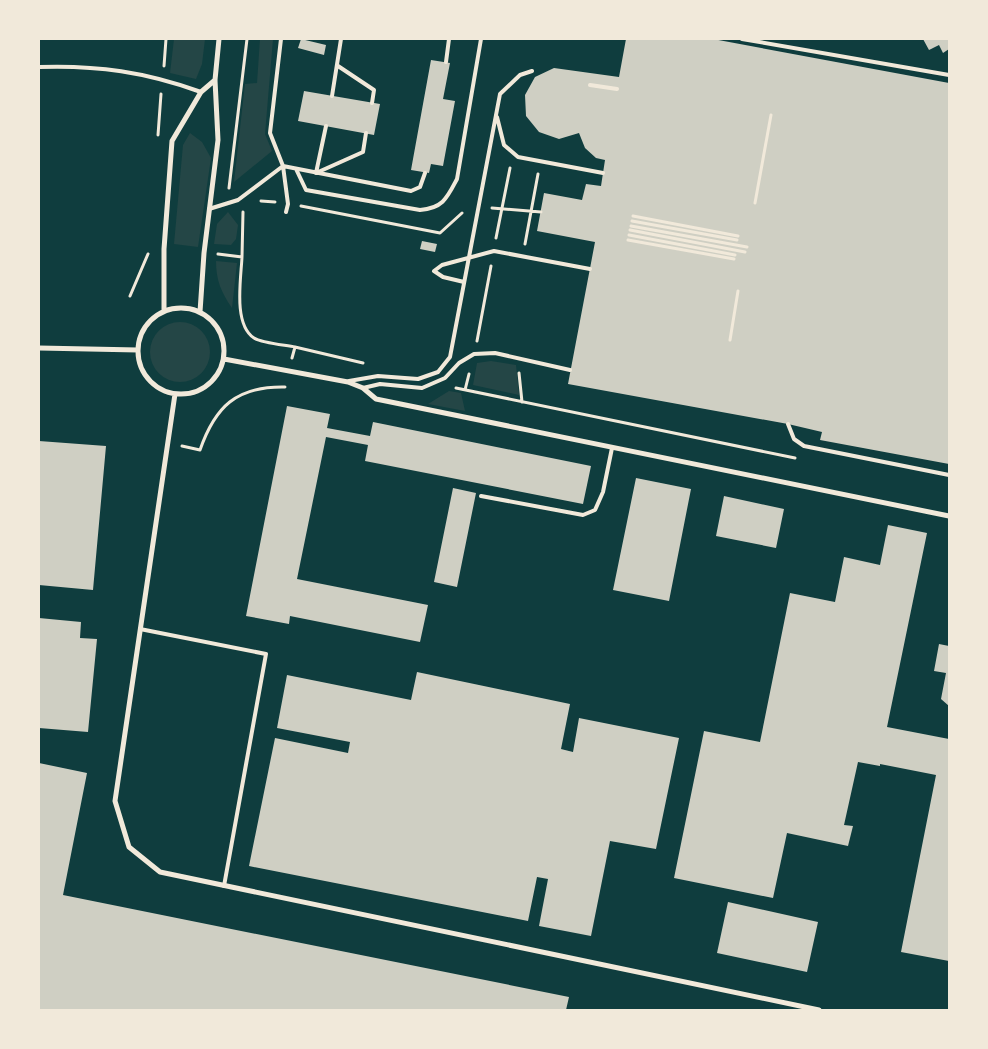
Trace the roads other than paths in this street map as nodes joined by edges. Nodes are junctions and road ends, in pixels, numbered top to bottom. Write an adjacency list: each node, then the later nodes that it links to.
1 (218, 39): 12 (street)
2 (281, 39): 21 (lane)
3 (341, 39): 8 (lane)
4 (449, 39): 7 (lane)
5 (481, 39): 22 (lane)
6 (742, 39): 11 (lane)
7 (446, 62)
8 (338, 66): 16 (lane); 17 (lane)
9 (39, 67): 15 (lane)
10 (532, 71): 18 (lane)
11 (949, 75)
12 (215, 80): 15 (street); 26 (street)
13 (590, 85): 14 (lane)
14 (617, 89)
15 (201, 92): 31 (street)
16 (332, 96)
17 (372, 103)
18 (496, 115): 25 (lane); 28 (lane)
19 (326, 126): 23 (lane)
20 (366, 133): 23 (lane)
21 (283, 166): 22 (lane); 26 (lane); 27 (lane)
22 (296, 169): 23 (lane)
23 (316, 173): 24 (lane)
24 (425, 173)
25 (603, 173)
26 (209, 209): 32 (street)
27 (286, 212)
28 (468, 258): 29 (lane); 30 (lane); 30 (lane)
29 (590, 269)
30 (464, 282): 37 (lane)
31 (164, 311): 32 (street); 34 (street)
32 (200, 312): 35 (street)
33 (39, 348): 34 (street)
34 (138, 350): 39 (street)
35 (224, 359): 37 (street); 39 (street)
36 (570, 370): 38 (lane)
37 (348, 382): 38 (street)
38 (363, 388): 41 (street)
39 (174, 394): 45 (street)
40 (788, 424): 42 (lane)
41 (612, 448): 43 (lane); 44 (street)
42 (949, 475)
43 (481, 496)
44 (949, 516)
45 (140, 629): 46 (street); 46 (lane)
46 (224, 886): 47 (street)
47 (819, 1010)

